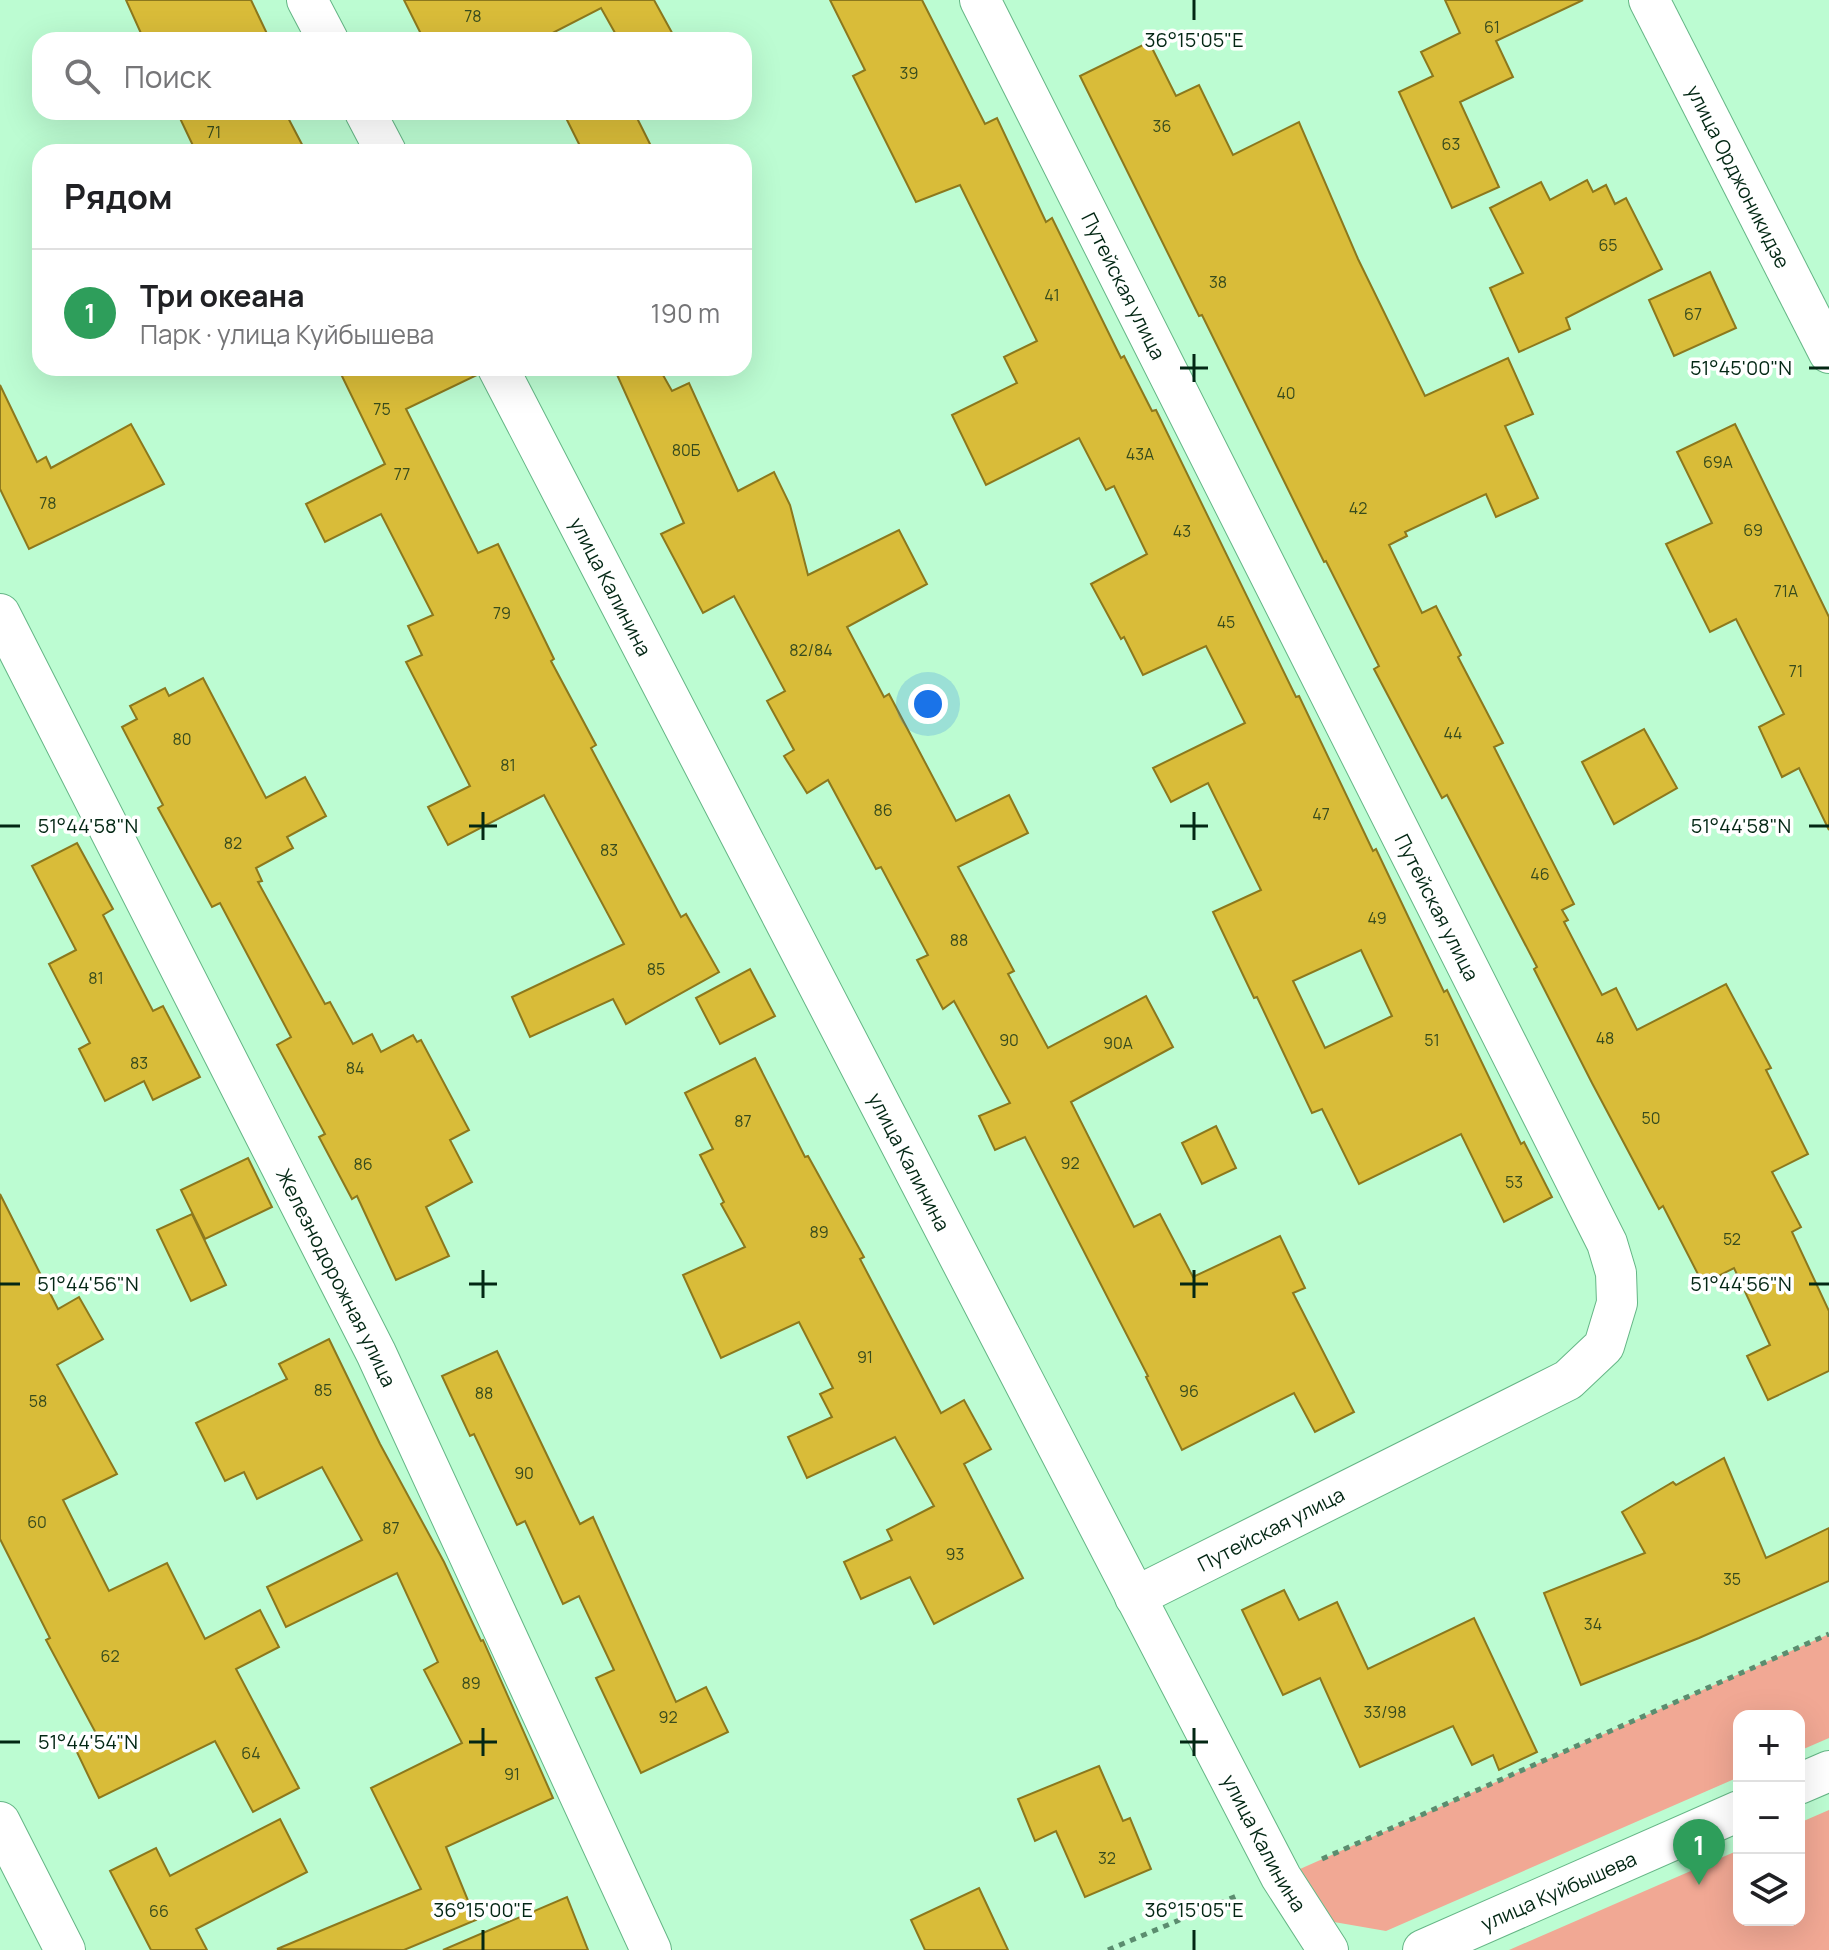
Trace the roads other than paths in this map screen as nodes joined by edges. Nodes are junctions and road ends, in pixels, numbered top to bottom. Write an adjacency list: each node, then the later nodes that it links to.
1 (307, 0): 4 (street)
2 (980, 0): 10 (street, Путейская улица)
3 (1649, 0): 7 (street, улица Орджоникидзе)
4 (324, 32)
5 (369, 120): 6 (street)
6 (382, 144)
7 (1829, 353)
8 (502, 376): 10 (street, улица Калинина)
9 (0, 614): 16 (street, Железнодорожная улица)
10 (1135, 1597): 17 (street, улица Калинина)
11 (1829, 1771): 12 (street)
12 (1804, 1782)
13 (1733, 1814): 18 (street, улица Куйбышева)
14 (0, 1822): 15 (street)
15 (65, 1950)
16 (651, 1950)
17 (1328, 1950)
18 (1423, 1950)

